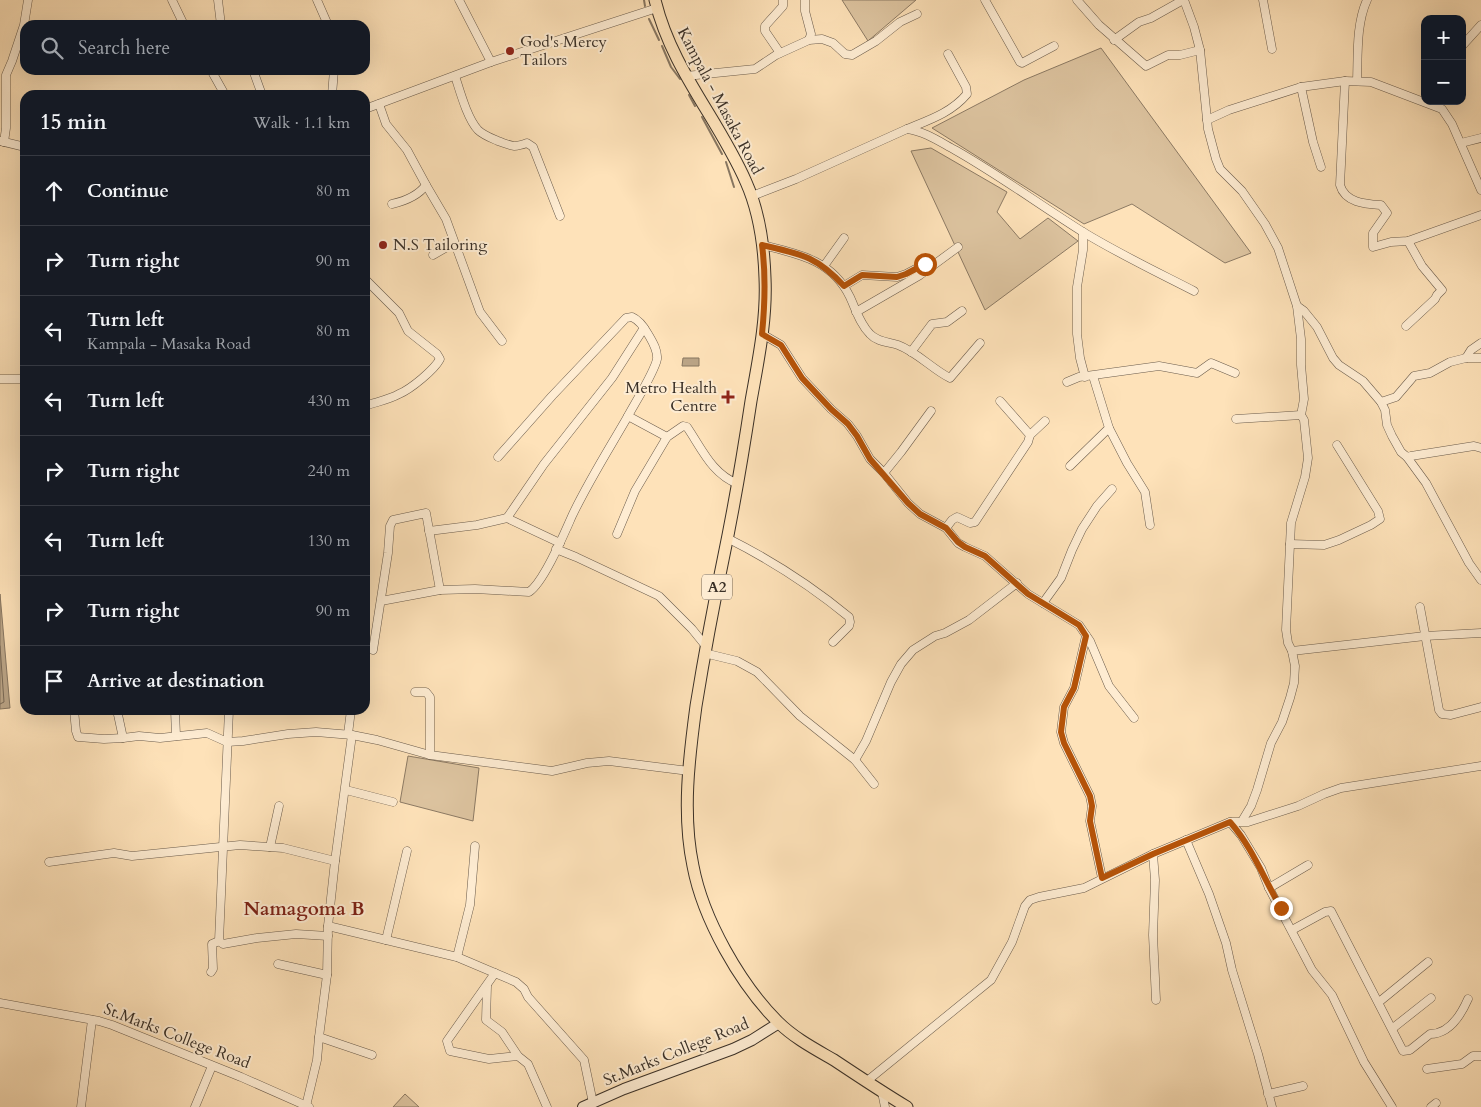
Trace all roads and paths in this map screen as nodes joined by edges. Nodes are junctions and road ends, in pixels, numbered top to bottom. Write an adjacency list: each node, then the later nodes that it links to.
1 (28, 0): 15 (street)
2 (172, 0): 16 (street)
3 (218, 0): 17 (street)
4 (317, 0): 18 (street)
5 (782, 0): 27 (street)
6 (805, 0): 21 (street)
7 (986, 0): 24 (street)
8 (1077, 0): 22 (street)
9 (1183, 0): 22 (street); 26 (street)
10 (1263, 0): 25 (street)
11 (1368, 0): 36 (street)
12 (460, 1): 29 (street)
13 (656, 4): 29 (street); 34 (main road, Kampala - Masaka Road / A2)
14 (917, 14): 21 (street)
15 (25, 20)
16 (182, 20)
17 (220, 20)
18 (326, 20)
19 (1481, 25): 23 (street)
20 (20, 37): 48 (street)
21 (809, 40): 27 (street)
22 (1114, 40): 26 (street)
23 (1466, 42)
24 (1054, 46)
25 (1272, 49)
26 (1200, 50): 45 (street)
27 (780, 53): 34 (street)
28 (948, 54): 46 (street)
29 (491, 62): 33 (street)
30 (214, 75): 38 (street)
31 (255, 75): 39 (street)
32 (334, 75): 40 (street)
33 (455, 76): 42 (street); 57 (street)
34 (686, 76): 54 (main road, Kampala - Masaka Road / A2)
35 (1345, 81): 36 (street); 37 (street); 60 (street)
36 (1357, 81): 41 (street)
37 (1301, 88): 45 (street); 51 (street)
38 (222, 90)
39 (260, 90)
40 (332, 90)
41 (1421, 100)
42 (379, 104): 44 (street); 52 (street)
43 (1433, 105): 49 (street)
44 (370, 108)
45 (1207, 120): 70 (street)
46 (907, 129): 54 (street); 58 (street)
47 (1481, 138): 49 (street)
48 (2, 142): 50 (street)
49 (1461, 143): 53 (street)
50 (20, 146)
51 (1322, 167)
52 (426, 185): 55 (street); 61 (street)
53 (1481, 190)
54 (752, 196): 62 (main road, Kampala - Masaka Road / A2)
55 (392, 204)
56 (1481, 215): 60 (street)
57 (560, 216)
58 (1083, 232): 69 (street); 84 (street)
59 (844, 238): 66 (street)
60 (1408, 241): 73 (street)
61 (454, 243): 64 (street); 76 (street)
62 (762, 245): 66 (street); 75 (main road, Kampala - Masaka Road / A2)
63 (958, 248): 72 (street)
64 (433, 255)
65 (925, 264): 68 (street)
66 (824, 266): 68 (street)
67 (370, 284): 90 (street)
68 (844, 286): 72 (street)
69 (1194, 291)
70 (1297, 306): 89 (street); 92 (street)
71 (962, 311): 79 (street)
72 (856, 312): 79 (street)
73 (1406, 326)
74 (644, 328): 93 (street); 101 (street); 107 (street)
75 (762, 334): 104 (street); 105 (main road, Kampala - Masaka Road / A2)
76 (502, 342)
77 (980, 343): 79 (street)
78 (1481, 343): 80 (street)
79 (911, 352)
80 (1466, 358): 81 (street); 89 (street)
81 (1481, 358)
82 (1235, 373): 83 (street)
83 (1093, 376): 84 (street); 96 (street)
84 (1085, 377): 87 (street)
85 (0, 379): 86 (street)
86 (20, 379)
87 (1067, 382)
88 (1000, 401): 97 (street)
89 (1382, 402): 102 (street)
90 (370, 404)
91 (931, 410): 104 (street)
92 (1302, 415): 94 (street); 113 (street)
93 (628, 416): 98 (street); 114 (street)
94 (1236, 419)
95 (1045, 420): 97 (street)
96 (1109, 428): 103 (street); 108 (street)
97 (1030, 436): 109 (street)
98 (667, 437): 105 (street); 111 (street)
99 (1337, 445): 113 (street)
100 (1481, 448): 102 (street)
101 (498, 457)
102 (1407, 457): 115 (street)
103 (1070, 466)
104 (884, 473): 109 (street)
105 (738, 484): 112 (main road, Kampala - Masaka Road / A2)
106 (1112, 489): 119 (street)
107 (507, 518): 110 (street); 114 (street)
108 (1150, 525)
109 (946, 528): 116 (street)
110 (429, 531): 117 (street); 118 (street)
111 (617, 534)
112 (728, 538): 121 (main road, Kampala - Masaka Road / A2); 126 (street)
113 (1290, 544): 129 (street)
114 (558, 546): 117 (street); 122 (street)
115 (1481, 580)
116 (1017, 583): 119 (street); 143 (street)
117 (440, 590): 118 (street)
118 (381, 601): 128 (street)
119 (1043, 603): 124 (street)
120 (1420, 607): 125 (street)
121 (709, 628): 122 (street); 127 (main road, Kampala - Masaka Road / A2)
122 (692, 629): 127 (street)
123 (1481, 633): 125 (street)
124 (1086, 636): 137 (street); 161 (street)
125 (1426, 636): 129 (street); 131 (street)
126 (833, 642)
127 (705, 649): 143 (street); 145 (main road, Kampala - Masaka Road / A2)
128 (373, 650)
129 (1292, 651): 151 (street)
130 (415, 692): 142 (street)
131 (1481, 707)
132 (75, 715): 140 (street)
133 (118, 715): 140 (street)
134 (175, 715): 139 (street)
135 (229, 715): 141 (street)
136 (351, 715): 138 (street)
137 (1134, 718)
138 (350, 734): 141 (street); 142 (street); 147 (street)
139 (176, 736): 140 (street); 141 (street)
140 (123, 738)
141 (227, 742): 154 (street)
142 (430, 755): 145 (street)
143 (855, 760): 146 (street)
144 (1481, 766): 151 (street)
145 (689, 771): 181 (main road, Kampala - Masaka Road / A2)
146 (874, 784)
147 (346, 790): 148 (street); 158 (street)
148 (393, 802)
149 (279, 806): 155 (street)
150 (1230, 822): 151 (street); 152 (street); 162 (street)
151 (1242, 822)
152 (1186, 840): 157 (street); 192 (street)
153 (475, 846): 168 (street)
154 (223, 847): 155 (street); 159 (street); 167 (street)
155 (270, 847): 158 (street)
156 (406, 851): 166 (street)
157 (1153, 854): 161 (street); 177 (street)
158 (335, 861): 163 (street)
159 (49, 862)
160 (1308, 865): 162 (street)
161 (1102, 878): 189 (street)
162 (1269, 888): 164 (street)
163 (328, 926): 165 (street); 166 (street)
164 (1292, 930): 178 (street); 201 (street)
165 (328, 936): 167 (street); 173 (street)
166 (386, 940): 168 (street)
167 (219, 941): 171 (street)
168 (457, 957): 172 (street)
169 (1428, 962): 178 (street)
170 (278, 964): 173 (street)
171 (211, 972)
172 (495, 973): 174 (street); 193 (street)
173 (327, 975): 183 (street)
174 (487, 985): 185 (street); 185 (street)
175 (1431, 998): 182 (street)
176 (1468, 999): 182 (street)
177 (1156, 1000)
178 (1379, 1002): 182 (street)
179 (0, 1003): 180 (street, St.Marks College Road)
180 (92, 1020): 187 (street, St.Marks College Road); 195 (street)
181 (779, 1023): 189 (main road, Kampala - Masaka Road / A2); 193 (main road, St.Marks College Road)
182 (1393, 1028)
183 (320, 1038): 184 (street); 194 (street)
184 (372, 1055)
185 (518, 1056): 197 (street)
186 (1481, 1056): 188 (street)
187 (212, 1066): 194 (street, St.Marks College Road); 196 (street)
188 (1427, 1069)
189 (867, 1082): 191 (main road, Kampala - Masaka Road / A2)
190 (1303, 1086): 192 (street)
191 (882, 1092): 198 (street); 199 (main road, Kampala - Masaka Road / A2)
192 (1268, 1094): 200 (street)
193 (588, 1105)
194 (308, 1106)
195 (81, 1107)
196 (195, 1107)
197 (547, 1107)
198 (885, 1107)
199 (907, 1107)
200 (1272, 1107)
201 (1392, 1107)

